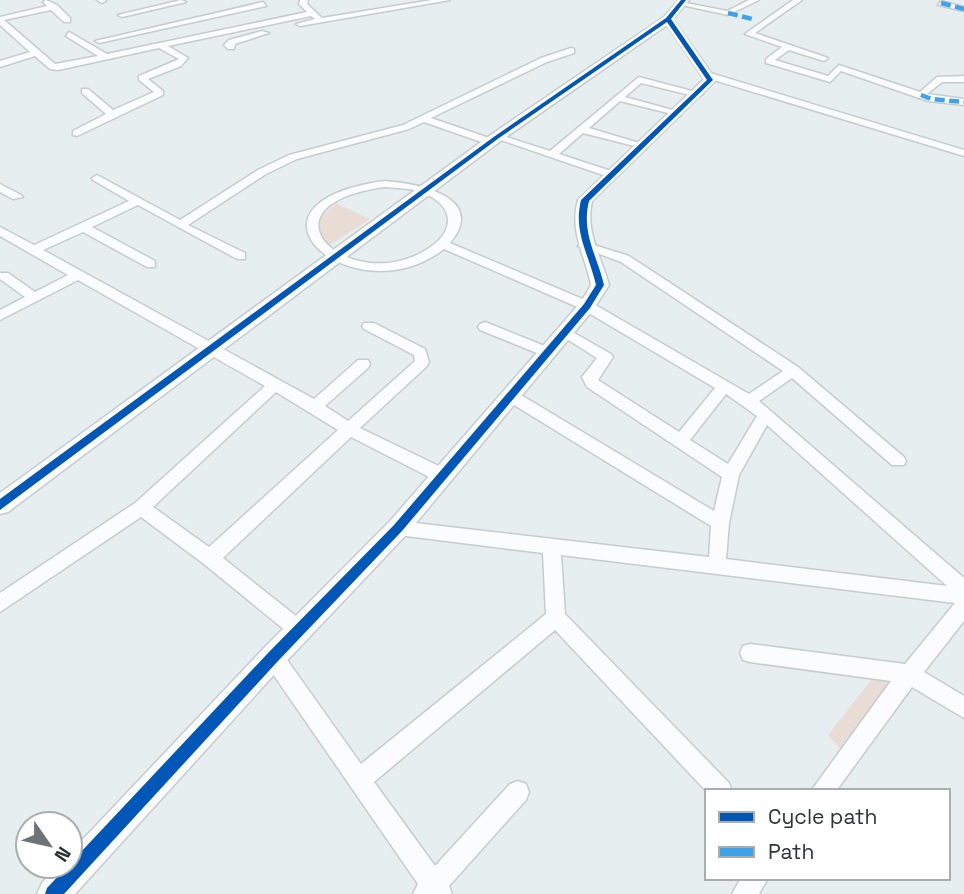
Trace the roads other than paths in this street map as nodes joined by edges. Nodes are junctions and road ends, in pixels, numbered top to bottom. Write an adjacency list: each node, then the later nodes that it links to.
1 (45, 0): 11 (street)
2 (192, 0): 7 (street)
3 (304, 0): 14 (street)
4 (446, 0): 21 (street)
5 (754, 0): 15 (street)
6 (798, 0): 28 (street)
7 (181, 1): 16 (street); 17 (street)
8 (682, 2): 15 (street); 18 (street)
9 (944, 2): 12 (street); 13 (street)
10 (263, 4): 17 (street)
11 (54, 7): 19 (street); 20 (street)
12 (930, 9)
13 (964, 9)
14 (313, 12): 21 (street); 23 (street)
15 (728, 13): 22 (street)
16 (122, 15)
17 (200, 18): 23 (street); 25 (street)
18 (668, 19): 37 (street); 48 (street)
19 (0, 20): 30 (street)
20 (67, 20)
21 (320, 20): 27 (street)
22 (755, 20)
23 (216, 32): 26 (street)
24 (69, 34): 31 (street)
25 (99, 40)
26 (159, 45): 31 (street); 43 (street)
27 (231, 47)
28 (787, 47): 32 (street); 35 (street)
29 (571, 51): 45 (street)
30 (34, 53): 31 (street); 33 (street)
31 (107, 57): 34 (street)
32 (824, 58)
33 (0, 63)
34 (119, 65)
35 (828, 79): 38 (street); 40 (street)
36 (963, 79): 40 (street)
37 (703, 84): 41 (street); 44 (street); 50 (street)
38 (821, 87)
39 (85, 91): 43 (street)
40 (921, 95): 42 (street)
41 (618, 98): 44 (street); 46 (street)
42 (964, 102)
43 (112, 114): 47 (street)
44 (677, 114): 49 (street)
45 (424, 119): 48 (street); 58 (street)
46 (582, 129): 49 (street); 51 (street)
47 (77, 133)
48 (494, 140): 51 (street); 55 (street)
49 (642, 147): 52 (street)
50 (963, 150)
51 (551, 155): 52 (street)
52 (610, 174): 62 (street)
53 (97, 178): 57 (street)
54 (0, 187): 56 (street)
55 (427, 190): 61 (street); 65 (street); 65 (street)
56 (17, 197)
57 (138, 201): 58 (street); 59 (street)
58 (180, 225): 64 (street)
59 (83, 227): 63 (street); 66 (street)
60 (0, 231): 63 (street)
61 (443, 244): 65 (street); 70 (street)
62 (584, 246): 70 (street); 78 (street)
63 (36, 249): 67 (street)
64 (241, 256)
65 (334, 257): 75 (street)
66 (151, 264)
67 (79, 274): 69 (street); 75 (street)
68 (4, 276): 69 (street)
69 (34, 297): 71 (street)
70 (587, 306): 74 (street); 80 (street)
71 (0, 316)
72 (369, 326): 85 (street)
73 (485, 327): 76 (street)
74 (564, 333): 76 (street); 86 (street)
75 (209, 349): 79 (street); 90 (street)
76 (547, 352): 81 (street)
77 (363, 364): 83 (street)
78 (793, 371): 82 (street); 87 (street)
79 (275, 385): 83 (street); 91 (street)
80 (724, 386): 82 (street); 86 (street)
81 (511, 396): 89 (street); 92 (street)
82 (749, 401): 84 (street)
83 (315, 407): 85 (street)
84 (765, 415): 88 (street); 97 (street)
85 (348, 429): 89 (street); 95 (street)
86 (681, 439): 88 (street)
87 (898, 461)
88 (730, 474): 92 (street)
89 (442, 475): 93 (street)
90 (0, 505)
91 (141, 508): 95 (street); 99 (street)
92 (720, 523): 96 (street)
93 (398, 528): 94 (street); 102 (street)
94 (552, 547): 96 (street); 101 (street)
95 (211, 558): 102 (street)
96 (717, 566): 98 (street)
97 (964, 589)
98 (964, 596)
99 (0, 603)
100 (964, 607): 105 (street)
101 (556, 618): 107 (street); 108 (street)
102 (299, 630): 104 (street)
103 (750, 653): 105 (street)
104 (273, 657): 107 (street); 112 (street)
105 (909, 674): 106 (street); 109 (street)
106 (964, 708)
107 (359, 780): 111 (street)
108 (719, 789)
109 (823, 789)
110 (518, 792): 111 (street)
111 (433, 891)
112 (53, 894)

